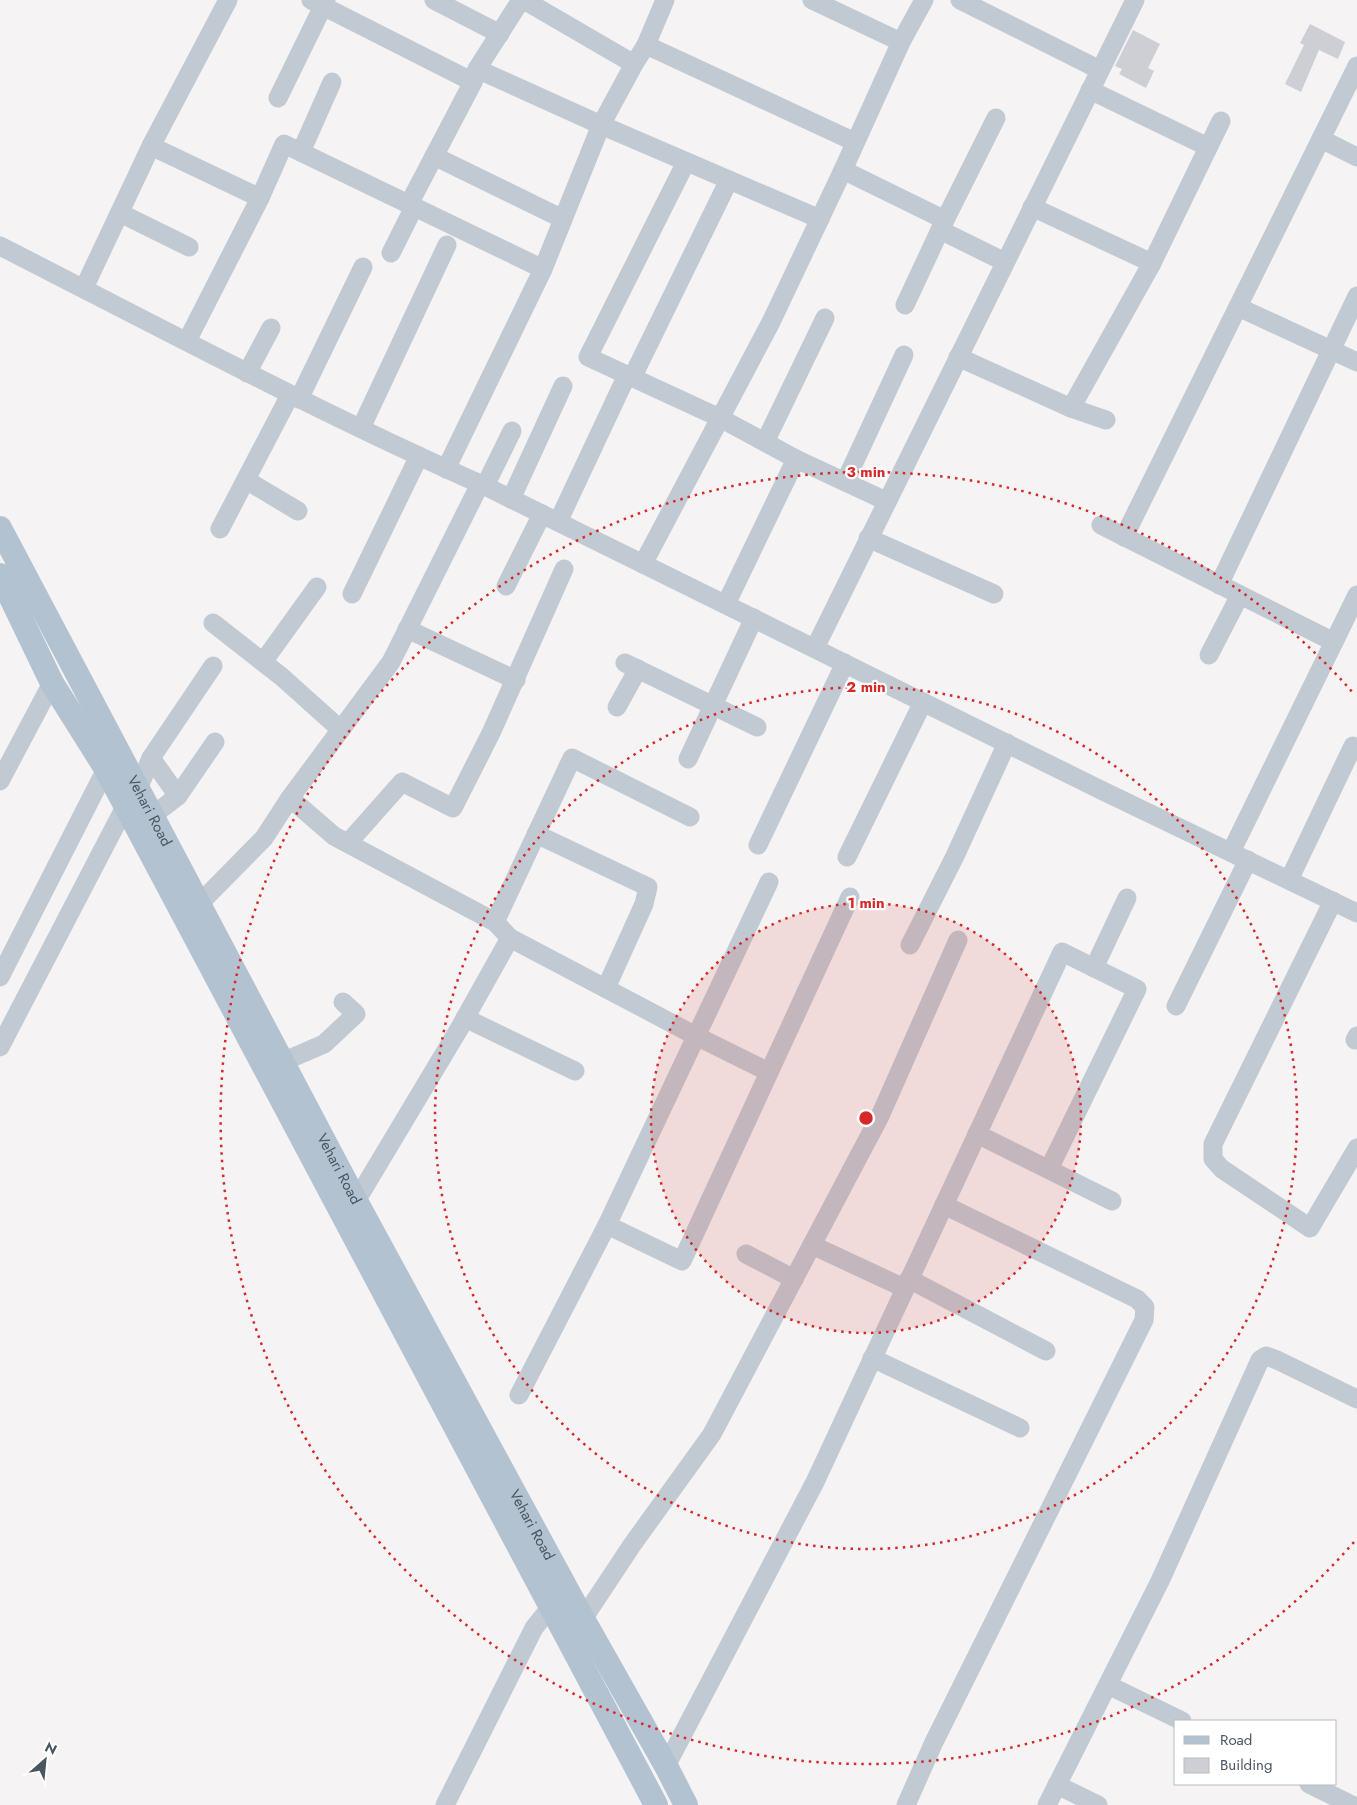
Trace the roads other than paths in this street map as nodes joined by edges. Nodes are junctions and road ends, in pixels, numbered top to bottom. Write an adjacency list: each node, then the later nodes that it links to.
1 (228, 0): 25 (street)
2 (434, 0): 10 (street)
3 (522, 0): 10 (street); 13 (street)
4 (665, 0): 12 (street)
5 (812, 0): 11 (street)
6 (924, 0): 11 (street)
7 (960, 0): 15 (street)
8 (1135, 0): 15 (street)
9 (320, 2): 16 (street); 19 (street)
10 (500, 34): 16 (street)
11 (901, 42): 24 (street)
12 (646, 46): 13 (street); 24 (street)
13 (634, 64): 22 (street)
14 (1357, 66): 23 (street)
15 (1100, 70): 18 (street)
16 (475, 76): 22 (street); 28 (street)
17 (332, 82): 27 (street)
18 (1090, 90): 26 (street); 35 (street)
19 (278, 98)
20 (996, 118): 39 (street)
21 (1221, 121): 26 (street)
22 (601, 125): 30 (street); 38 (street)
23 (1321, 139): 29 (street); 51 (street)
24 (855, 142): 31 (street)
25 (152, 146): 33 (street); 36 (street)
26 (1208, 147): 45 (street)
27 (300, 152): 33 (street); 34 (street)
28 (434, 156): 34 (street); 38 (street)
29 (1357, 157)
30 (686, 162): 32 (street); 60 (street)
31 (843, 170): 37 (street); 39 (street)
32 (729, 180): 37 (street); 60 (street)
33 (260, 198): 54 (street)
34 (412, 206): 43 (street); 47 (street)
35 (1032, 207): 44 (street); 45 (street)
36 (120, 213): 42 (street); 48 (street)
37 (820, 218): 64 (street)
38 (563, 219): 47 (street)
39 (943, 225): 44 (street); 50 (street)
40 (447, 245): 66 (street)
41 (0, 246): 48 (street)
42 (189, 247)
43 (391, 253)
44 (1005, 262): 57 (street)
45 (1152, 263): 63 (street)
46 (363, 267): 62 (street)
47 (543, 269): 71 (street)
48 (84, 288): 54 (street)
49 (1357, 296): 55 (street)
50 (905, 305)
51 (1238, 307): 55 (street); 82 (street)
52 (825, 318): 68 (street)
53 (271, 328): 59 (street)
54 (186, 341): 59 (street)
55 (1331, 350): 58 (street); 87 (street)
56 (904, 355): 73 (street)
57 (958, 357): 63 (street); 76 (street)
58 (1357, 362)
59 (247, 372): 62 (street)
60 (630, 376): 64 (street); 78 (street)
61 (562, 386): 75 (street)
62 (294, 397): 66 (street); 72 (street)
63 (1071, 408): 65 (street)
64 (720, 418): 68 (street); 84 (street)
65 (1106, 420)
66 (361, 428): 69 (street)
67 (512, 430): 74 (street)
68 (765, 442): 70 (street)
69 (419, 456): 71 (street); 90 (street)
70 (796, 459): 73 (street); 94 (street)
71 (446, 469): 74 (street)
72 (246, 480): 77 (street); 81 (street)
73 (845, 482): 76 (street)
74 (482, 485): 75 (street); 97 (street)
75 (511, 499): 78 (street)
76 (886, 501): 83 (street)
77 (298, 511)
78 (550, 518): 84 (street); 88 (street)
79 (1101, 525): 82 (street)
80 (0, 528): 116 (main road, Vehari Road)
81 (220, 529)
82 (1124, 537): 87 (street)
83 (868, 538): 91 (street); 99 (street)
84 (642, 564): 94 (street)
85 (564, 569): 104 (street)
86 (0, 575): 105 (main road, Vehari Road)
87 (1219, 585): 92 (street)
88 (506, 586)
89 (318, 587): 101 (street)
90 (352, 594)
91 (994, 594)
92 (1240, 595): 98 (street); 100 (street)
93 (1357, 595): 98 (street)
94 (726, 604): 95 (street)
95 (754, 618): 99 (street); 107 (street)
96 (213, 623): 101 (street)
97 (407, 629): 104 (street); 110 (street)
98 (1334, 642): 125 (street)
99 (815, 648): 102 (street)
100 (1209, 655)
101 (263, 662): 110 (street)
102 (845, 663): 106 (street); 124 (street)
103 (213, 666): 114 (street)
104 (516, 680): 123 (street)
105 (52, 683): 116 (main road, Vehari Road); 117 (street)
106 (922, 702): 112 (street); 126 (street)
107 (713, 706): 108 (street); 109 (street); 115 (street)
108 (617, 707)
109 (758, 727)
110 (341, 730): 119 (street)
111 (215, 742): 118 (street)
112 (1008, 744): 125 (street); 140 (street)
113 (1357, 748): 128 (street)
114 (151, 758): 116 (street); 118 (street)
115 (688, 759)
116 (125, 780): 120 (main road, Vehari Road); 134 (street); 137 (street); 170 (main road, Vehari Road)
117 (0, 781)
118 (178, 796): 120 (street)
119 (290, 798): 123 (street); 133 (street)
120 (152, 816): 133 (main road, Vehari Road)
121 (690, 817): 122 (street)
122 (536, 834): 136 (street); 145 (street)
123 (348, 843): 136 (street)
124 (758, 845)
125 (1231, 852): 127 (street)
126 (847, 857)
127 (1248, 860): 128 (street); 147 (street)
128 (1289, 880): 132 (street)
129 (769, 882): 149 (street)
130 (850, 897): 153 (street)
131 (1127, 898): 143 (street)
132 (1333, 901): 135 (street); 155 (street)
133 (198, 904): 151 (main road, Vehari Road)
134 (34, 912): 137 (street); 141 (street)
135 (1357, 913)
136 (495, 922): 138 (street)
137 (62, 926): 142 (street)
138 (510, 938): 145 (street); 148 (street)
139 (958, 940): 161 (street)
140 (910, 945)
141 (15, 949): 142 (street); 144 (street)
142 (44, 963): 150 (street)
143 (1094, 968): 154 (street); 156 (street)
144 (0, 977)
145 (606, 988): 149 (street)
146 (343, 1002): 151 (street)
147 (1176, 1006)
148 (465, 1018): 152 (street); 157 (street)
149 (696, 1036): 153 (street); 160 (street)
150 (0, 1047)
151 (282, 1062): 157 (main road, Vehari Road)
152 (576, 1071)
153 (770, 1072): 160 (street)
154 (977, 1134): 156 (street); 159 (street)
155 (1357, 1148)
156 (1049, 1169): 158 (street)
157 (356, 1201): 171 (main road, Vehari Road)
158 (1112, 1201)
159 (944, 1205): 164 (street); 180 (street)
160 (607, 1225): 167 (street)
161 (812, 1245): 163 (street); 164 (street)
162 (746, 1254): 163 (street)
163 (794, 1279): 171 (street)
164 (906, 1283): 165 (street); 166 (street)
165 (1046, 1351)
166 (872, 1358): 169 (street); 174 (street)
167 (519, 1396)
168 (1357, 1399): 172 (street)
169 (1020, 1428)
170 (550, 1608): 177 (street); 178 (main road, Vehari Road)
171 (583, 1619): 174 (main road, Vehari Road)
172 (1108, 1685): 173 (street); 175 (street)
173 (1180, 1720)
174 (666, 1766): 179 (main road, Vehari Road)
175 (1057, 1785): 181 (street); 182 (street)
176 (1311, 1785): 183 (street)
177 (444, 1805)
178 (656, 1805)
179 (686, 1805)
180 (906, 1805)
181 (1047, 1805)
182 (1098, 1805)
183 (1352, 1805)

